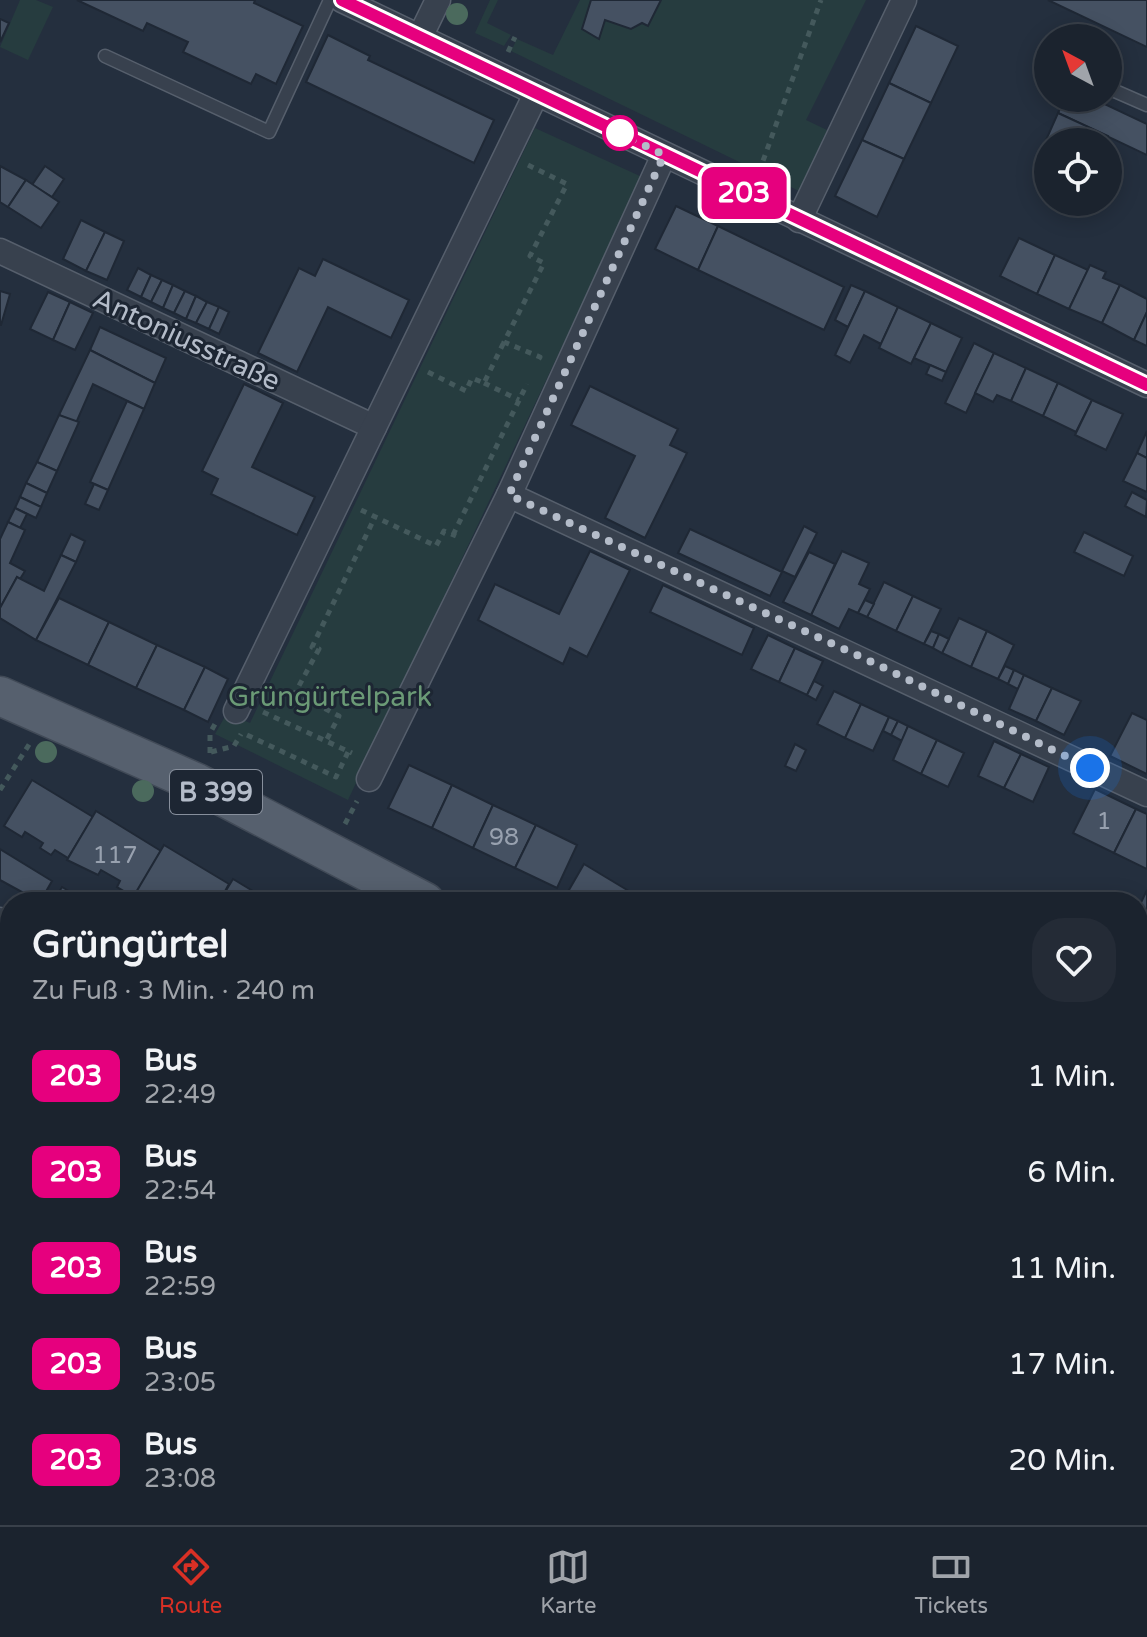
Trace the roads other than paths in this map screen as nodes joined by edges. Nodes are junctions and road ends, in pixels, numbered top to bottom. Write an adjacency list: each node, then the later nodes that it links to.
1 (330, 0): 6 (lane)
2 (342, 0): 5 (street)
3 (438, 0): 5 (street)
4 (904, 0): 11 (street)
5 (420, 37): 7 (street)
6 (105, 56)
7 (536, 94): 10 (street); 14 (street)
8 (1122, 94): 9 (lane)
9 (1147, 105)
10 (664, 155): 11 (street); 15 (street)
11 (799, 220): 13 (street)
12 (0, 251): 14 (street, Antoniusstraße)
13 (1147, 385)
14 (374, 427): 17 (street)
15 (509, 495): 18 (street); 19 (street)
16 (0, 696): 20 (main road, B 399)
17 (239, 722)
18 (369, 779)
19 (1147, 794)
20 (407, 892)

